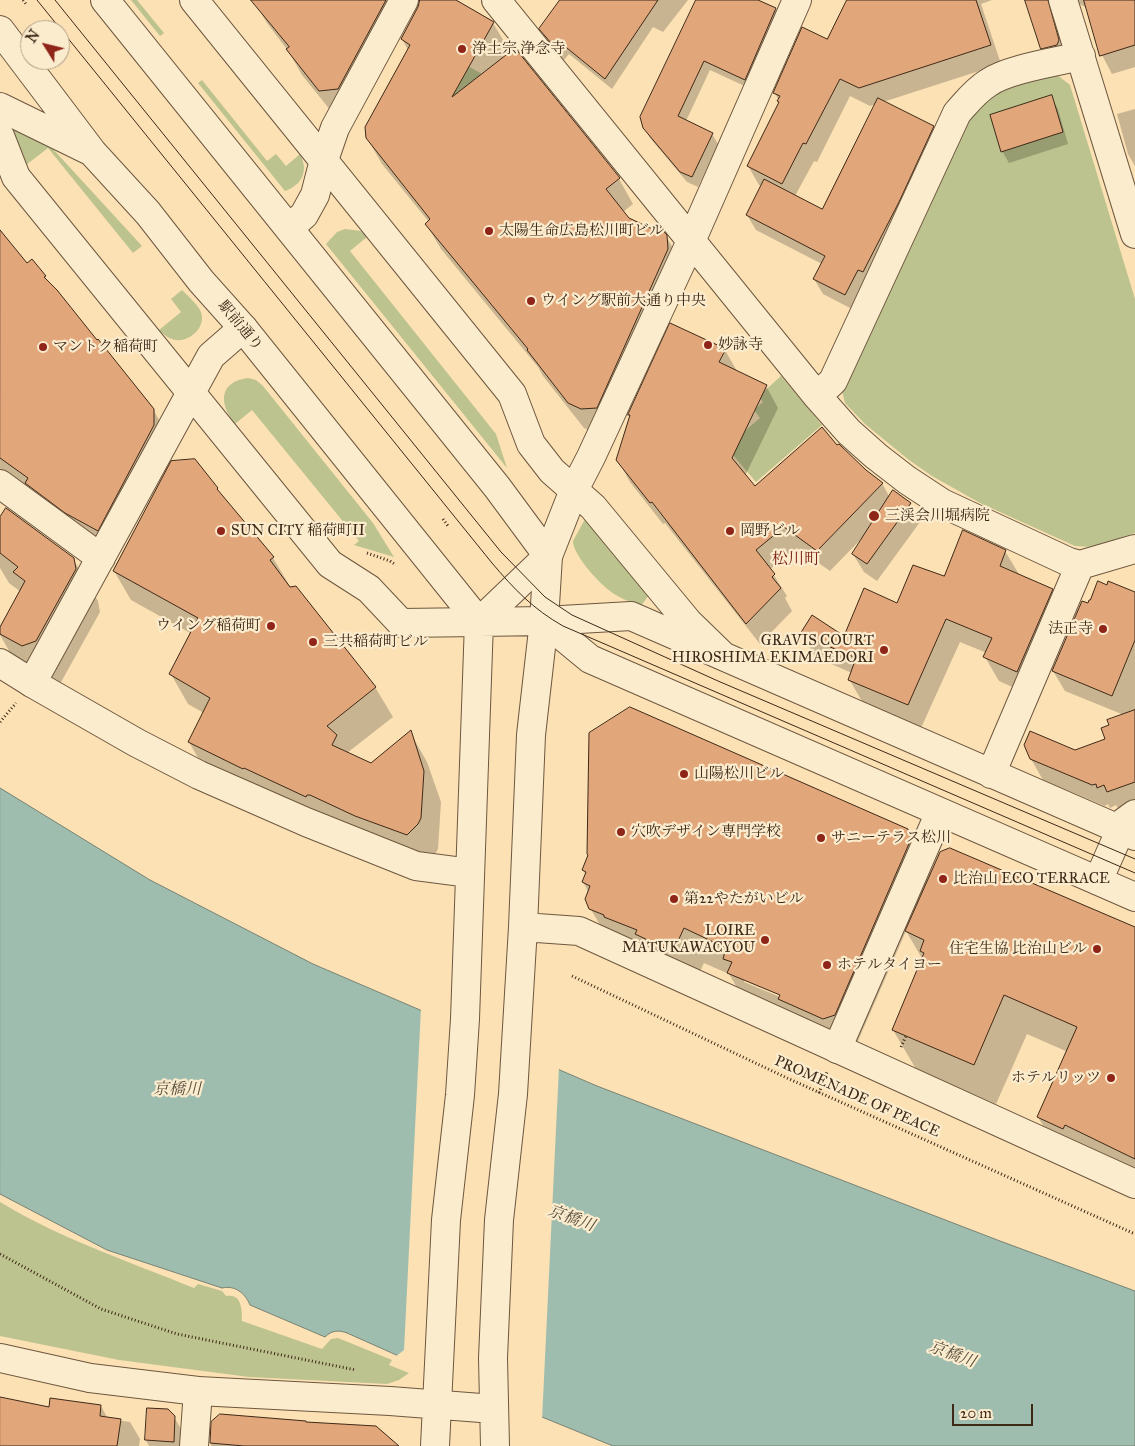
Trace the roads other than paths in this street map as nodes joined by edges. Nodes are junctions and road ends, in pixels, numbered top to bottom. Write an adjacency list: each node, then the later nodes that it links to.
1 (105, 0): 14 (street)
2 (404, 0): 12 (street)
3 (496, 0): 16 (street)
4 (798, 0): 16 (street)
5 (1063, 0): 8 (street)
6 (200, 2): 12 (street)
7 (0, 30): 11 (street, 駅前通り)
8 (1081, 56): 13 (street); 19 (street)
9 (0, 107): 11 (street)
10 (0, 136): 18 (street)
11 (94, 153): 17 (street, 駅前通り)
12 (324, 160): 14 (street); 21 (street)
13 (1128, 182): 15 (street)
14 (289, 228): 23 (street)
15 (1135, 234)
16 (692, 239): 19 (street); 21 (street)
17 (243, 328): 18 (street); 27 (street, 駅前通り)
18 (192, 393): 24 (street); 27 (street)
19 (817, 396): 25 (street)
20 (0, 484): 24 (street)
21 (574, 490): 23 (street); 28 (street)
22 (1135, 549): 25 (street)
23 (548, 556): 26 (street); 27 (street)
24 (101, 558): 30 (street)
25 (1080, 565): 31 (street)
26 (544, 621): 27 (street); 28 (street); 32 (street); 37 (street)
27 (479, 622): 34 (street)
28 (723, 656): 31 (street)
29 (0, 663): 30 (street)
30 (32, 684): 34 (street)
31 (991, 774): 33 (street)
32 (940, 812): 35 (street); 38 (street)
33 (1130, 827): 35 (street)
34 (470, 872): 42 (street)
35 (1098, 881): 36 (street)
36 (1135, 897)
37 (523, 927): 38 (street); 43 (street)
38 (837, 1049): 39 (street)
39 (1135, 1184)
40 (0, 1358): 41 (street)
41 (198, 1391): 42 (street); 44 (street)
42 (437, 1395): 43 (street); 45 (street)
43 (494, 1409): 46 (street)
44 (194, 1446)
45 (435, 1446)
46 (495, 1446)

